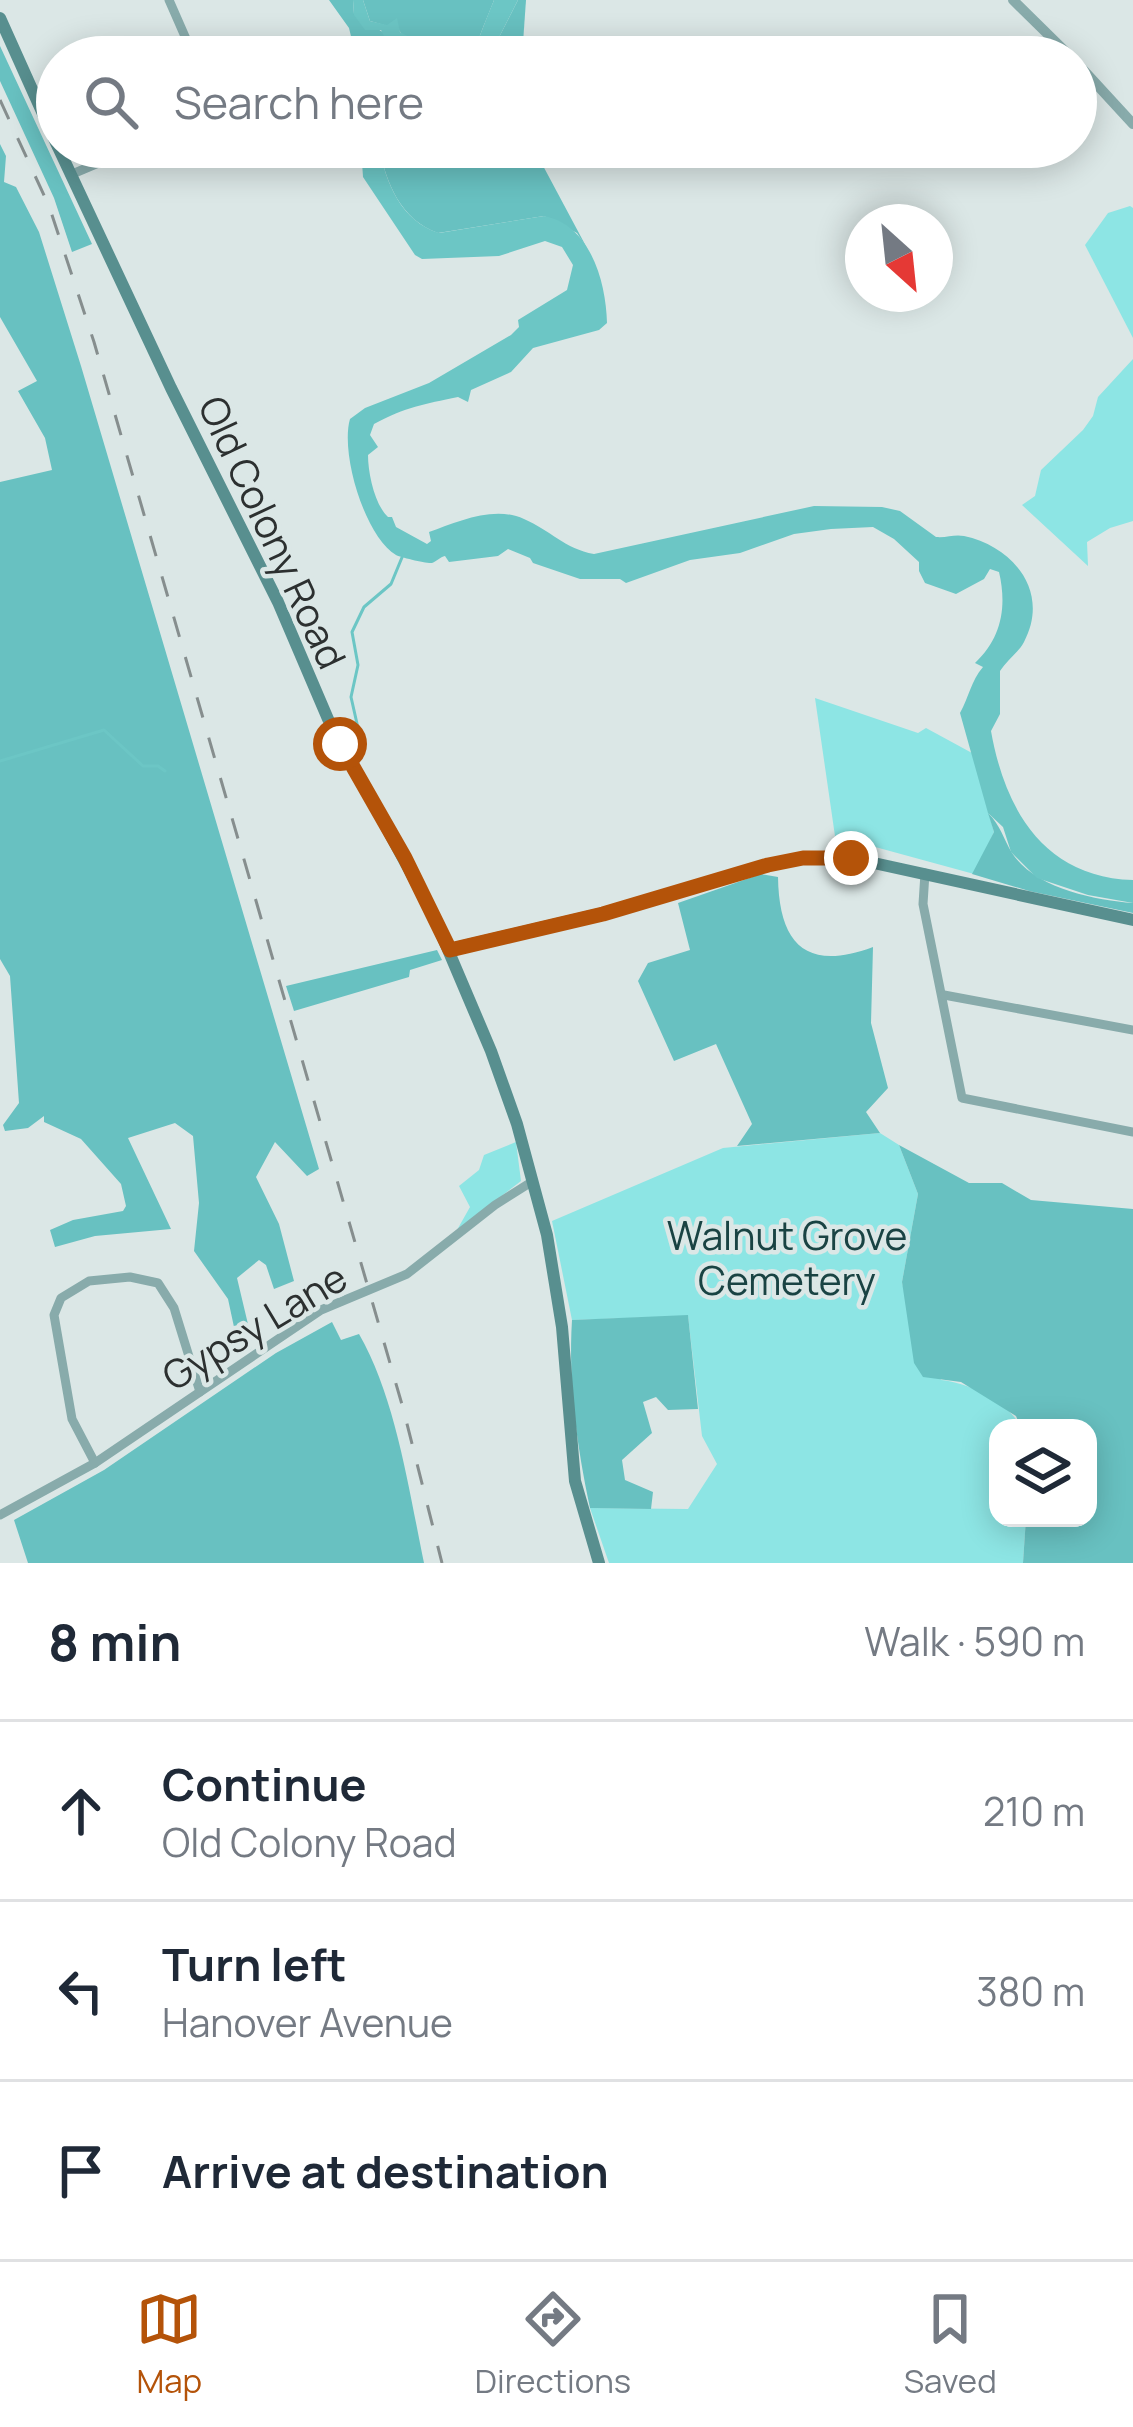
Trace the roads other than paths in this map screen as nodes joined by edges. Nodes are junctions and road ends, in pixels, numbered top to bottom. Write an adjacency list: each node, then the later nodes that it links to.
1 (169, 0): 4 (street)
2 (1013, 0): 5 (street)
3 (0, 18): 7 (main road, Old Colony Road)
4 (185, 36)
5 (1050, 36)
6 (1097, 85): 8 (street)
7 (36, 99)
8 (1133, 124)
9 (67, 168): 11 (main road, Old Colony Road)
10 (86, 168): 11 (street)
11 (70, 175): 14 (main road, Old Colony Road)
12 (925, 873): 13 (main road); 14 (main road); 15 (street)
13 (1133, 920)
14 (450, 950): 18 (main road, Old Colony Road)
15 (944, 995): 16 (street); 17 (street)
16 (1133, 1030)
17 (1133, 1132)
18 (533, 1181): 19 (street, Gypsy Lane); 22 (main road, Old Colony Road)
19 (200, 1392): 20 (street, Gypsy Lane); 20 (street)
20 (95, 1463): 21 (street, Gypsy Lane)
21 (0, 1515)
22 (599, 1563)

